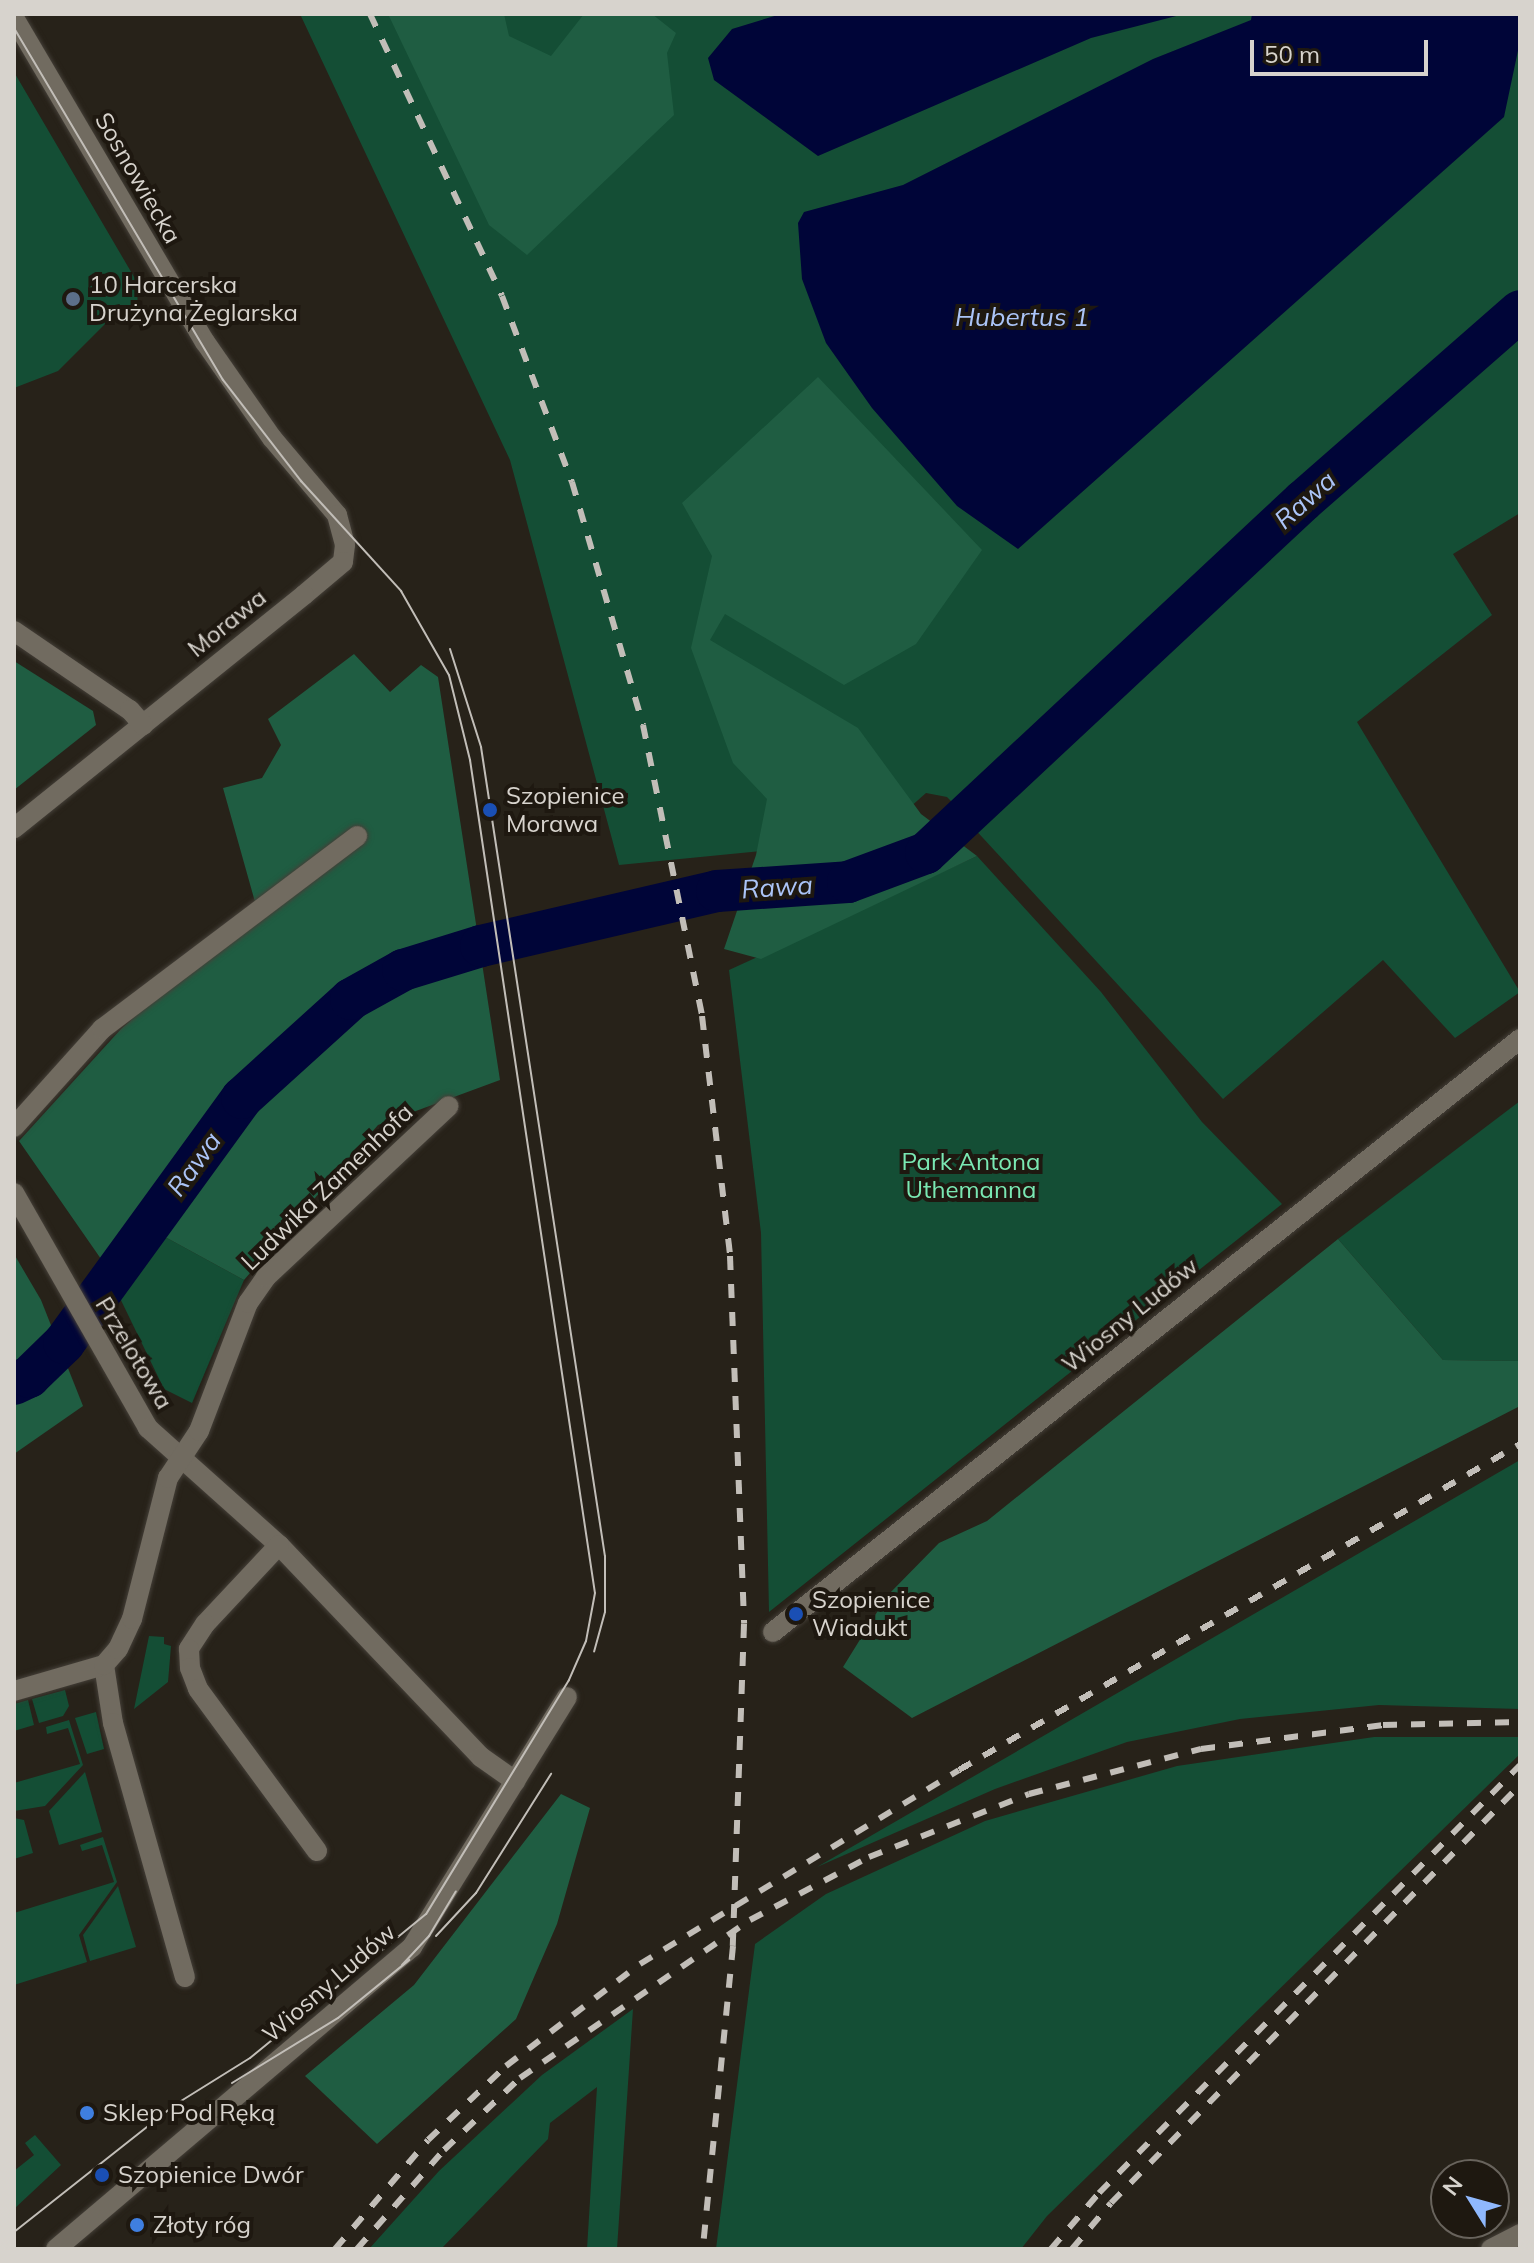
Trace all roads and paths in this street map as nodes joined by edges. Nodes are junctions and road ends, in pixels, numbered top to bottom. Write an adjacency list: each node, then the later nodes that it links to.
1 (14, 18): 2 (street, Sosnowiecka)
2 (343, 562): 4 (street, Morawa)
3 (14, 631): 4 (street)
4 (143, 725): 5 (street, Morawa)
5 (14, 828)
6 (357, 836): 9 (street)
7 (1520, 1039): 13 (street, Wiosny Ludów)
8 (449, 1106): 11 (street, Ludwika Zamenhofa)
9 (14, 1127)
10 (14, 1193): 11 (street, Przelotowa)
11 (181, 1458): 12 (street, Przelotowa); 14 (street, Ludwika Zamenhofa)
12 (279, 1545): 17 (street, Przelotowa); 18 (street)
13 (773, 1632)
14 (104, 1665): 15 (street); 19 (street)
15 (14, 1691)
16 (567, 1697): 17 (street, Wiosny Ludów)
17 (515, 1781): 21 (street, Wiosny Ludów)
18 (317, 1851)
19 (185, 1977)
20 (1520, 2234): 22 (street)
21 (56, 2249)
22 (1491, 2249)

